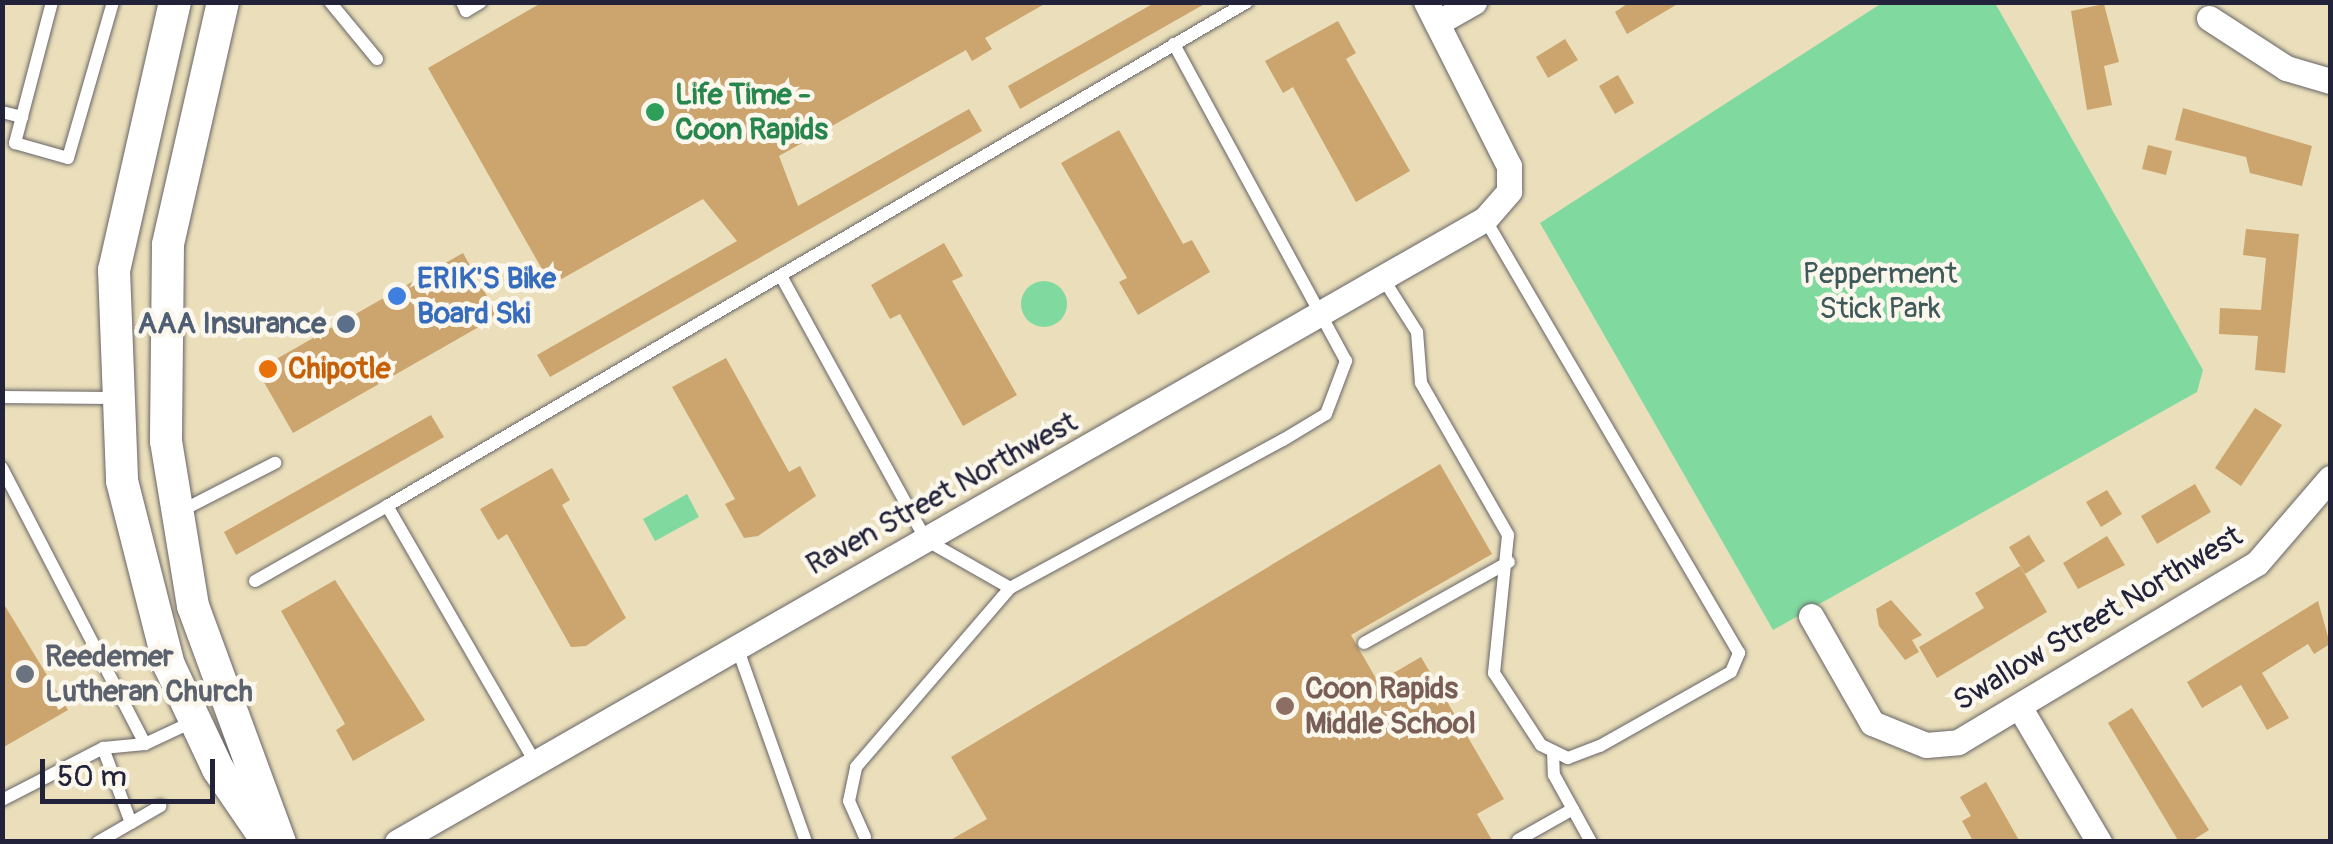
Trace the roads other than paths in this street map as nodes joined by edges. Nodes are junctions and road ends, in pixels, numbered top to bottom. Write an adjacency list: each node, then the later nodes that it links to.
1 (52, 2): 16 (lane)
2 (113, 2): 16 (lane)
3 (174, 2): 22 (street)
4 (223, 2): 27 (street)
5 (330, 2): 13 (lane)
6 (462, 2): 7 (lane)
7 (480, 2)
8 (1246, 2): 12 (lane)
9 (1474, 2): 10 (street)
10 (1432, 13): 17 (street, Raven Street Northwest)
11 (2209, 18): 14 (street)
12 (1174, 44): 18 (lane); 20 (lane)
13 (377, 59)
14 (2330, 81)
15 (2, 112): 16 (lane)
16 (22, 117)
17 (1486, 220): 19 (street, Raven Street Northwest); 39 (lane)
18 (781, 276): 26 (lane); 28 (lane)
19 (1384, 280): 20 (street, Raven Street Northwest); 29 (lane)
20 (1327, 313): 28 (street, Raven Street Northwest); 31 (lane)
21 (2, 397): 22 (lane)
22 (114, 398): 36 (street)
23 (275, 462): 27 (lane)
24 (2, 468): 37 (lane)
25 (2330, 478): 35 (street, Swallow Street Northwest)
26 (387, 506): 30 (lane); 40 (lane)
27 (175, 514): 49 (street)
28 (926, 540): 31 (lane); 34 (street, Raven Street Northwest)
29 (1509, 562): 33 (lane); 39 (lane)
30 (256, 581)
31 (1010, 588): 45 (lane)
32 (1811, 616): 35 (street, Swallow Street Northwest)
33 (1364, 643)
34 (736, 647): 40 (street, Raven Street Northwest); 51 (lane)
35 (2020, 708): 53 (street)
36 (194, 722): 37 (lane); 48 (street)
37 (145, 744): 38 (lane)
38 (103, 748): 41 (lane); 44 (lane)
39 (1552, 751): 43 (lane)
40 (535, 762): 50 (street, Raven Street Northwest)
41 (2, 800)
42 (161, 806): 44 (lane)
43 (1573, 809): 46 (lane); 52 (lane)
44 (131, 823): 47 (lane)
45 (864, 836)
46 (1518, 840)
47 (98, 842)
48 (268, 842)
49 (280, 842)
50 (397, 842)
51 (806, 842)
52 (1591, 842)
53 (2099, 842)

